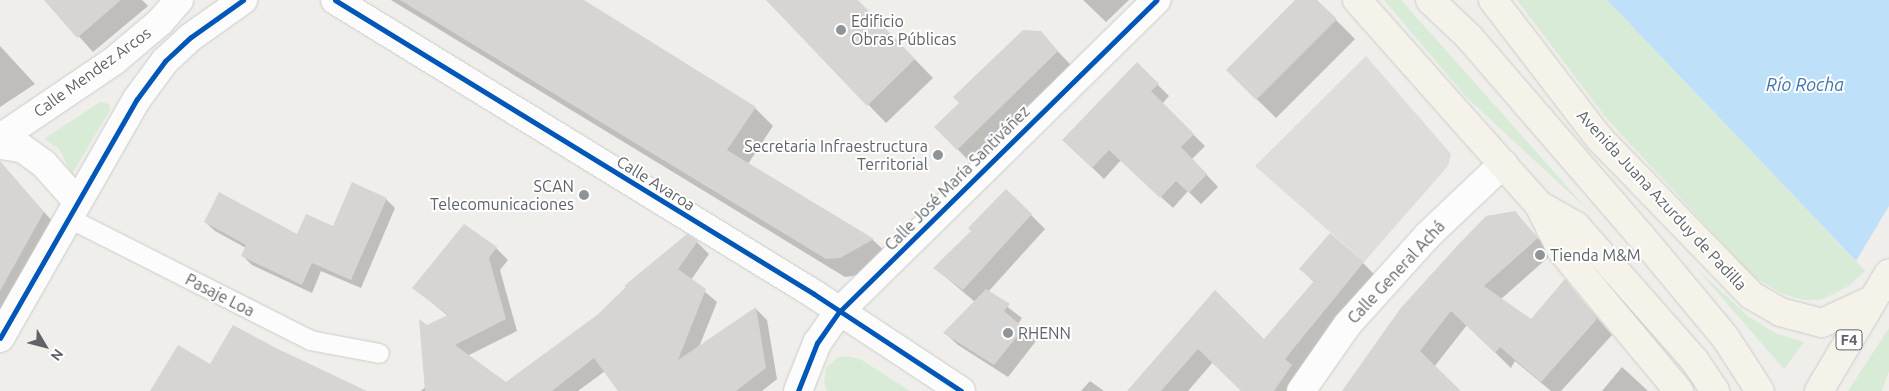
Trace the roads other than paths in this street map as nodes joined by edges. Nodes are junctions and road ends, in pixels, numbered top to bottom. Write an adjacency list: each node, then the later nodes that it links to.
1 (179, 0): 10 (street, Calle Mendez Arcos)
2 (243, 0): 14 (street)
3 (334, 0): 16 (street, Calle Avaroa)
4 (1156, 0): 16 (street, Calle José María Santiváñez)
5 (1357, 0): 12 (main road)
6 (1430, 0): 9 (main road)
7 (1453, 0): 9 (main road)
8 (1493, 0): 15 (main road, Avenida Juana Azurduy de Padilla)
9 (1469, 37): 24 (main road)
10 (0, 138)
11 (0, 145): 14 (street)
12 (1503, 164): 13 (main road); 21 (street, Calle General Achá)
13 (1539, 205): 22 (main road); 23 (main road)
14 (72, 209): 17 (street); 18 (lane, Pasaje Loa)
15 (1880, 287): 25 (main road, F4)
16 (839, 312): 19 (street, Calle José María Santiváñez); 20 (street, Calle Avaroa)
17 (0, 338)
18 (380, 353)
19 (800, 390)
20 (961, 391)
21 (1301, 391)
22 (1679, 391)
23 (1715, 391)
24 (1760, 391)
25 (1819, 391)

